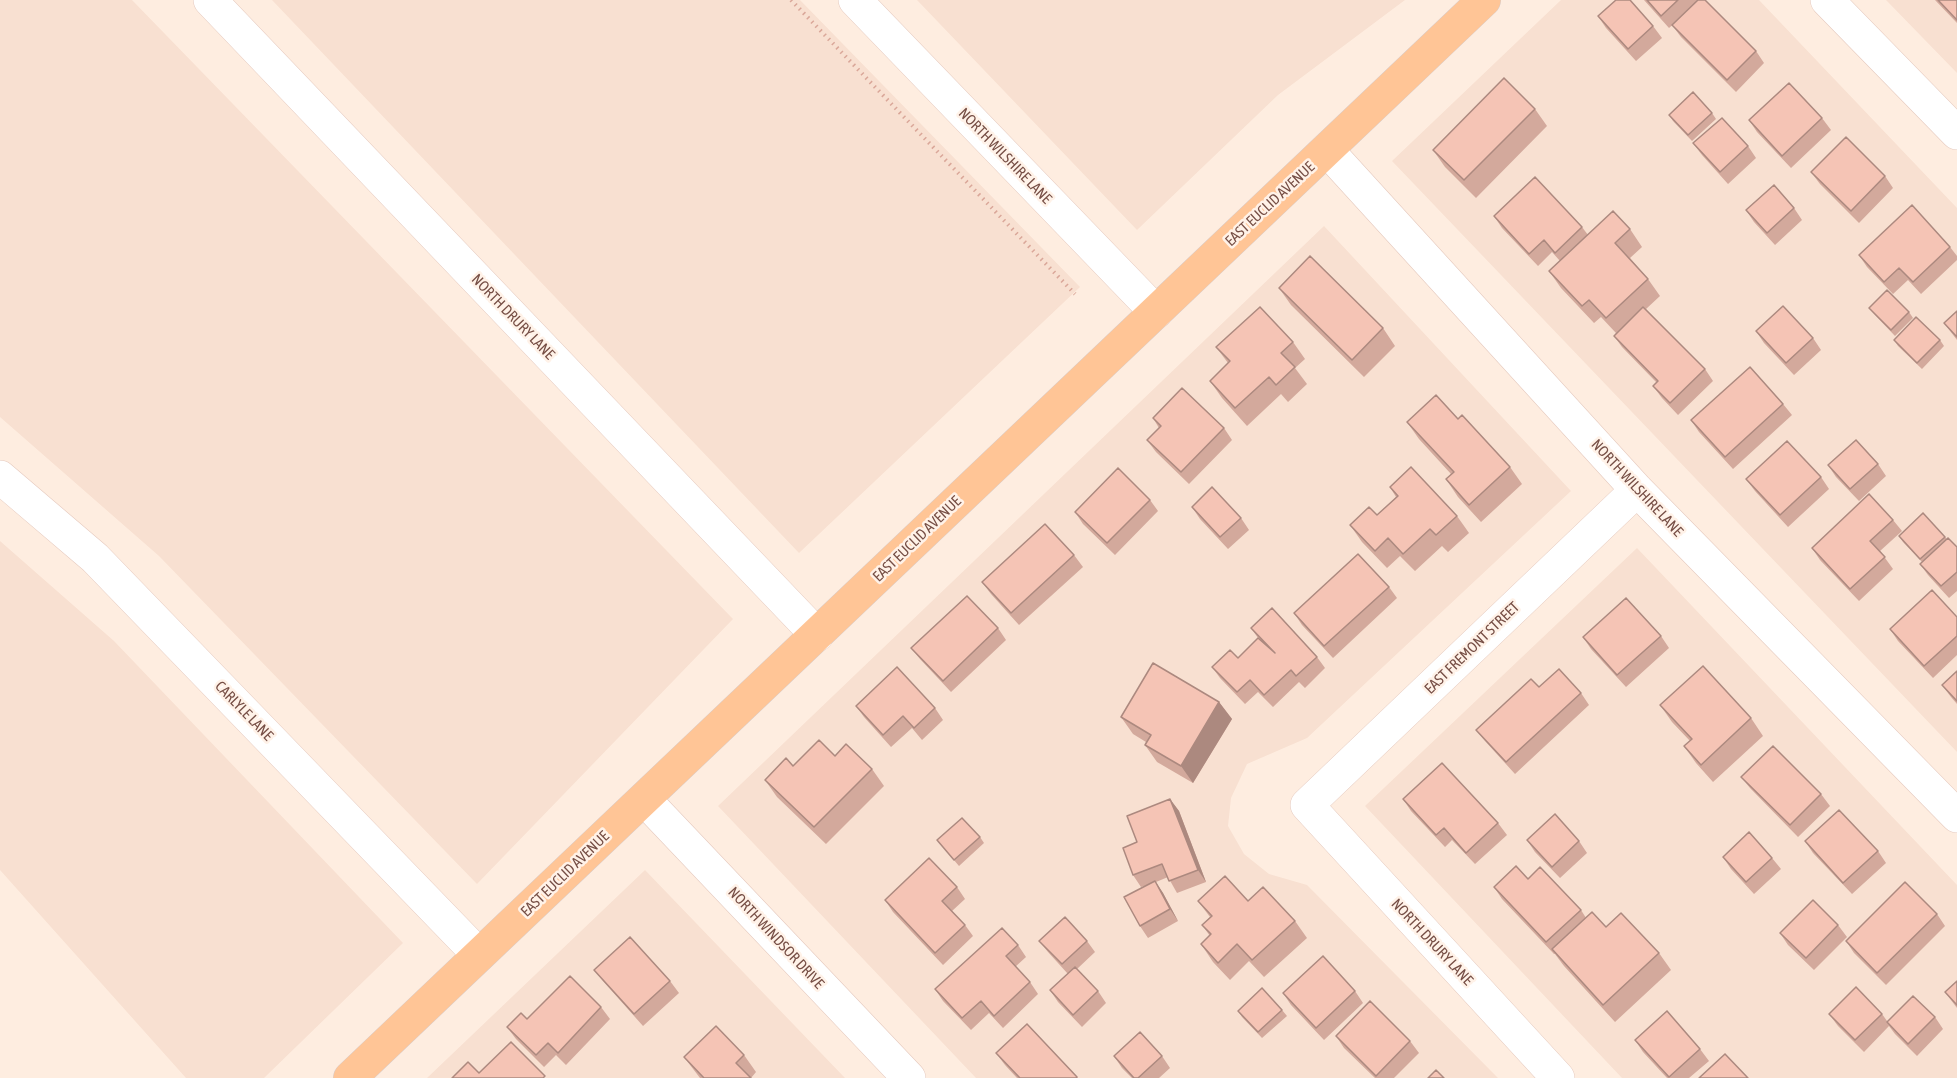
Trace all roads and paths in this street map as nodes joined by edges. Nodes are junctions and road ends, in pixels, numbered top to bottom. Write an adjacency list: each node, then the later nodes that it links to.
1 (210, 0): 12 (street, NORTH DRURY LANE)
2 (791, 0): 8 (path)
3 (855, 0): 9 (street, NORTH WILSHIRE LANE)
4 (1485, 0): 7 (main road, EAST EUCLID AVENUE)
5 (1827, 0): 6 (street)
6 (1957, 133)
7 (1327, 150): 9 (main road, EAST EUCLID AVENUE); 11 (street, NORTH WILSHIRE LANE)
8 (1075, 294)
9 (1156, 312): 12 (main road, EAST EUCLID AVENUE)
10 (0, 477): 16 (street, CARLYLE LANE)
11 (1637, 490): 14 (street, EAST FREMONT STREET); 15 (street, NORTH WILSHIRE LANE)
12 (817, 635): 13 (main road, EAST EUCLID AVENUE)
13 (644, 799): 16 (main road, EAST EUCLID AVENUE); 18 (street, NORTH WINDSOR DRIVE)
14 (1306, 805): 19 (street, NORTH DRURY LANE)
15 (1957, 816)
16 (479, 955): 17 (main road, EAST EUCLID AVENUE)
17 (350, 1078)
18 (909, 1078)
19 (1558, 1078)

